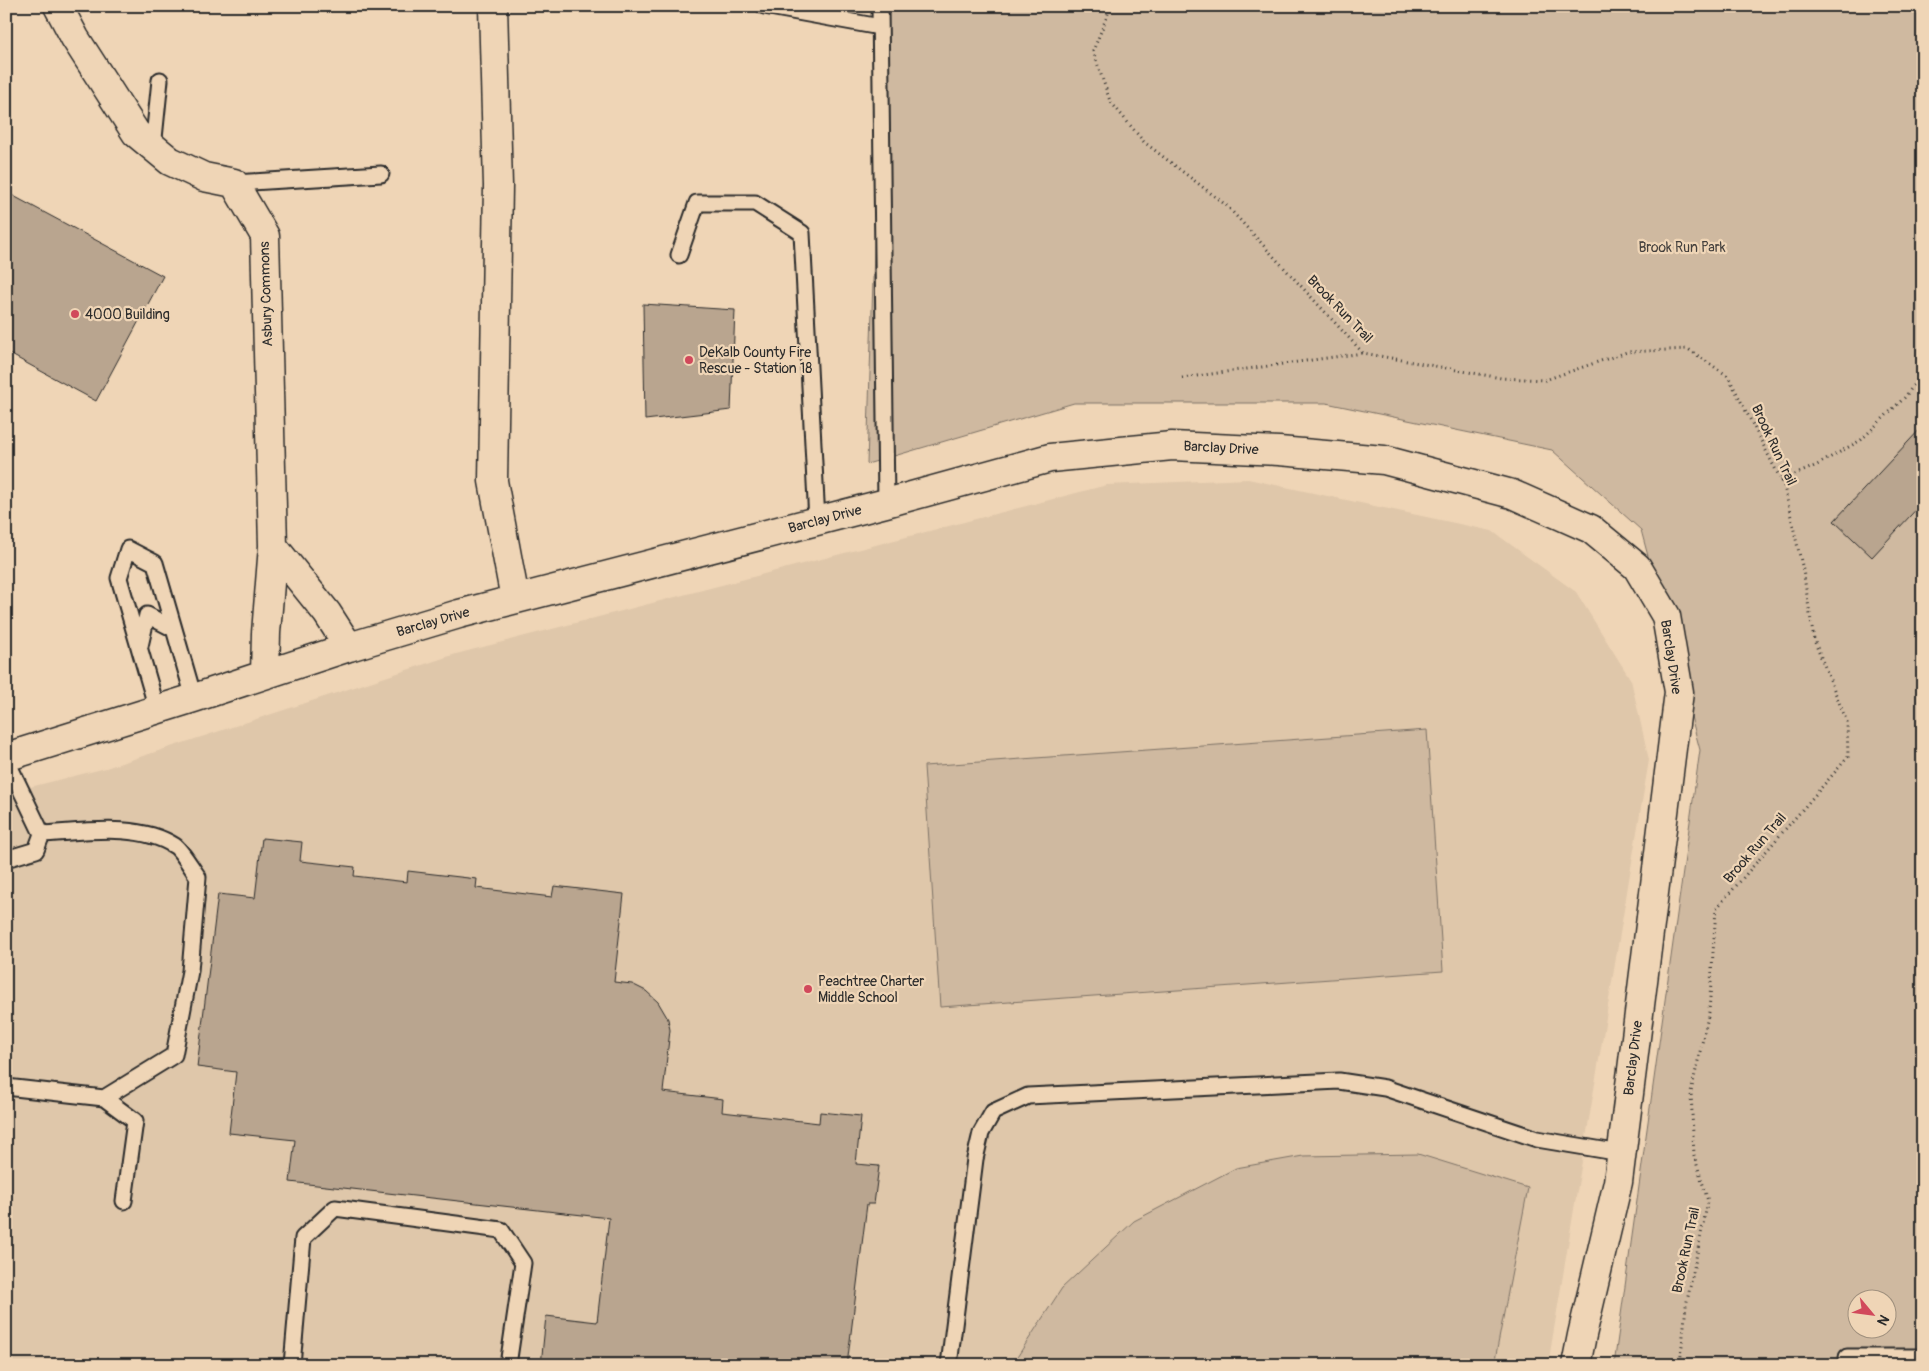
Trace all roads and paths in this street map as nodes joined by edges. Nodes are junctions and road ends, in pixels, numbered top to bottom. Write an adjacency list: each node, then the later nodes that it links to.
1 (58, 6): 8 (street)
2 (493, 6): 19 (street)
3 (764, 6): 6 (lane)
4 (880, 6): 6 (lane)
5 (1114, 6): 12 (path, Brook Run Trail)
6 (880, 27): 16 (lane)
7 (160, 80): 8 (lane)
8 (153, 148): 10 (street)
9 (381, 174): 10 (lane)
10 (234, 183): 18 (street, Asbury Commons)
11 (679, 255): 17 (lane)
12 (1363, 352): 14 (path); 15 (path, Brook Run Trail)
13 (1923, 373): 15 (path)
14 (1182, 378)
15 (1781, 481): 39 (path, Brook Run Trail)
16 (886, 503): 17 (street, Barclay Drive); 31 (street, Barclay Drive)
17 (817, 522): 19 (street, Barclay Drive)
18 (273, 546): 22 (street); 23 (street, Asbury Commons)
19 (515, 599): 22 (street, Barclay Drive)
20 (174, 629): 21 (lane); 21 (lane); 24 (lane)
21 (139, 647): 25 (lane)
22 (349, 647): 23 (street, Barclay Drive)
23 (265, 674): 24 (street, Barclay Drive)
24 (194, 698): 25 (street, Barclay Drive)
25 (157, 709): 26 (street, Barclay Drive)
26 (6, 758): 27 (lane)
27 (42, 834): 28 (lane); 30 (lane)
28 (6, 859)
29 (6, 1088): 30 (lane)
30 (104, 1098): 32 (lane)
31 (1621, 1153): 37 (lane); 38 (street, Barclay Drive)
32 (124, 1201)
33 (1847, 1357): 34 (lane)
34 (1923, 1357)
35 (292, 1365): 36 (lane)
36 (508, 1365)
37 (949, 1365)
38 (1576, 1365)
39 (1680, 1365)

